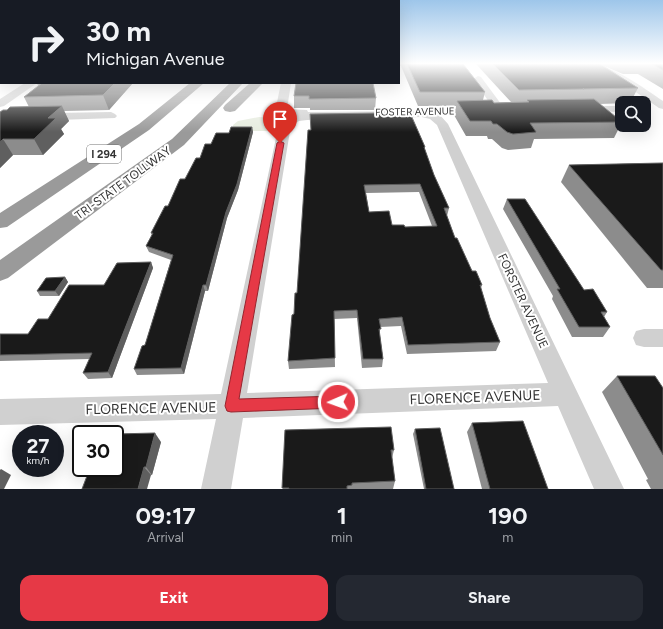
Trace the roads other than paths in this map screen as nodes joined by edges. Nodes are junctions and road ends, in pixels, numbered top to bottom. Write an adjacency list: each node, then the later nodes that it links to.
1 (26, 87): 9 (street)
2 (174, 87): 19 (highway)
3 (193, 87): 19 (highway, I 294)
4 (234, 87): 18 (highway, TRI-STATE TOLLWAY / I 294)
5 (253, 87): 18 (highway)
6 (286, 87): 16 (street)
7 (485, 87): 14 (street, FOSTER AVENUE)
8 (634, 87): 10 (street)
9 (0, 104)
10 (663, 107): 12 (street)
11 (615, 108): 13 (street)
12 (651, 108)
13 (569, 109)
14 (446, 114): 16 (street, FOSTER AVENUE); 16 (street, FOSTER AVENUE); 21 (street, FORSTER AVENUE)
15 (111, 116): 17 (street)
16 (285, 116): 22 (street)
17 (0, 118)
18 (178, 142): 20 (highway, TRI-STATE TOLLWAY / I 294)
19 (2, 220)
20 (0, 272)
21 (566, 394): 22 (street, FLORENCE AVENUE); 25 (street, FORSTER AVENUE)
22 (231, 406): 23 (street, FLORENCE AVENUE); 24 (street)
23 (0, 412)
24 (216, 489)
25 (609, 489)

